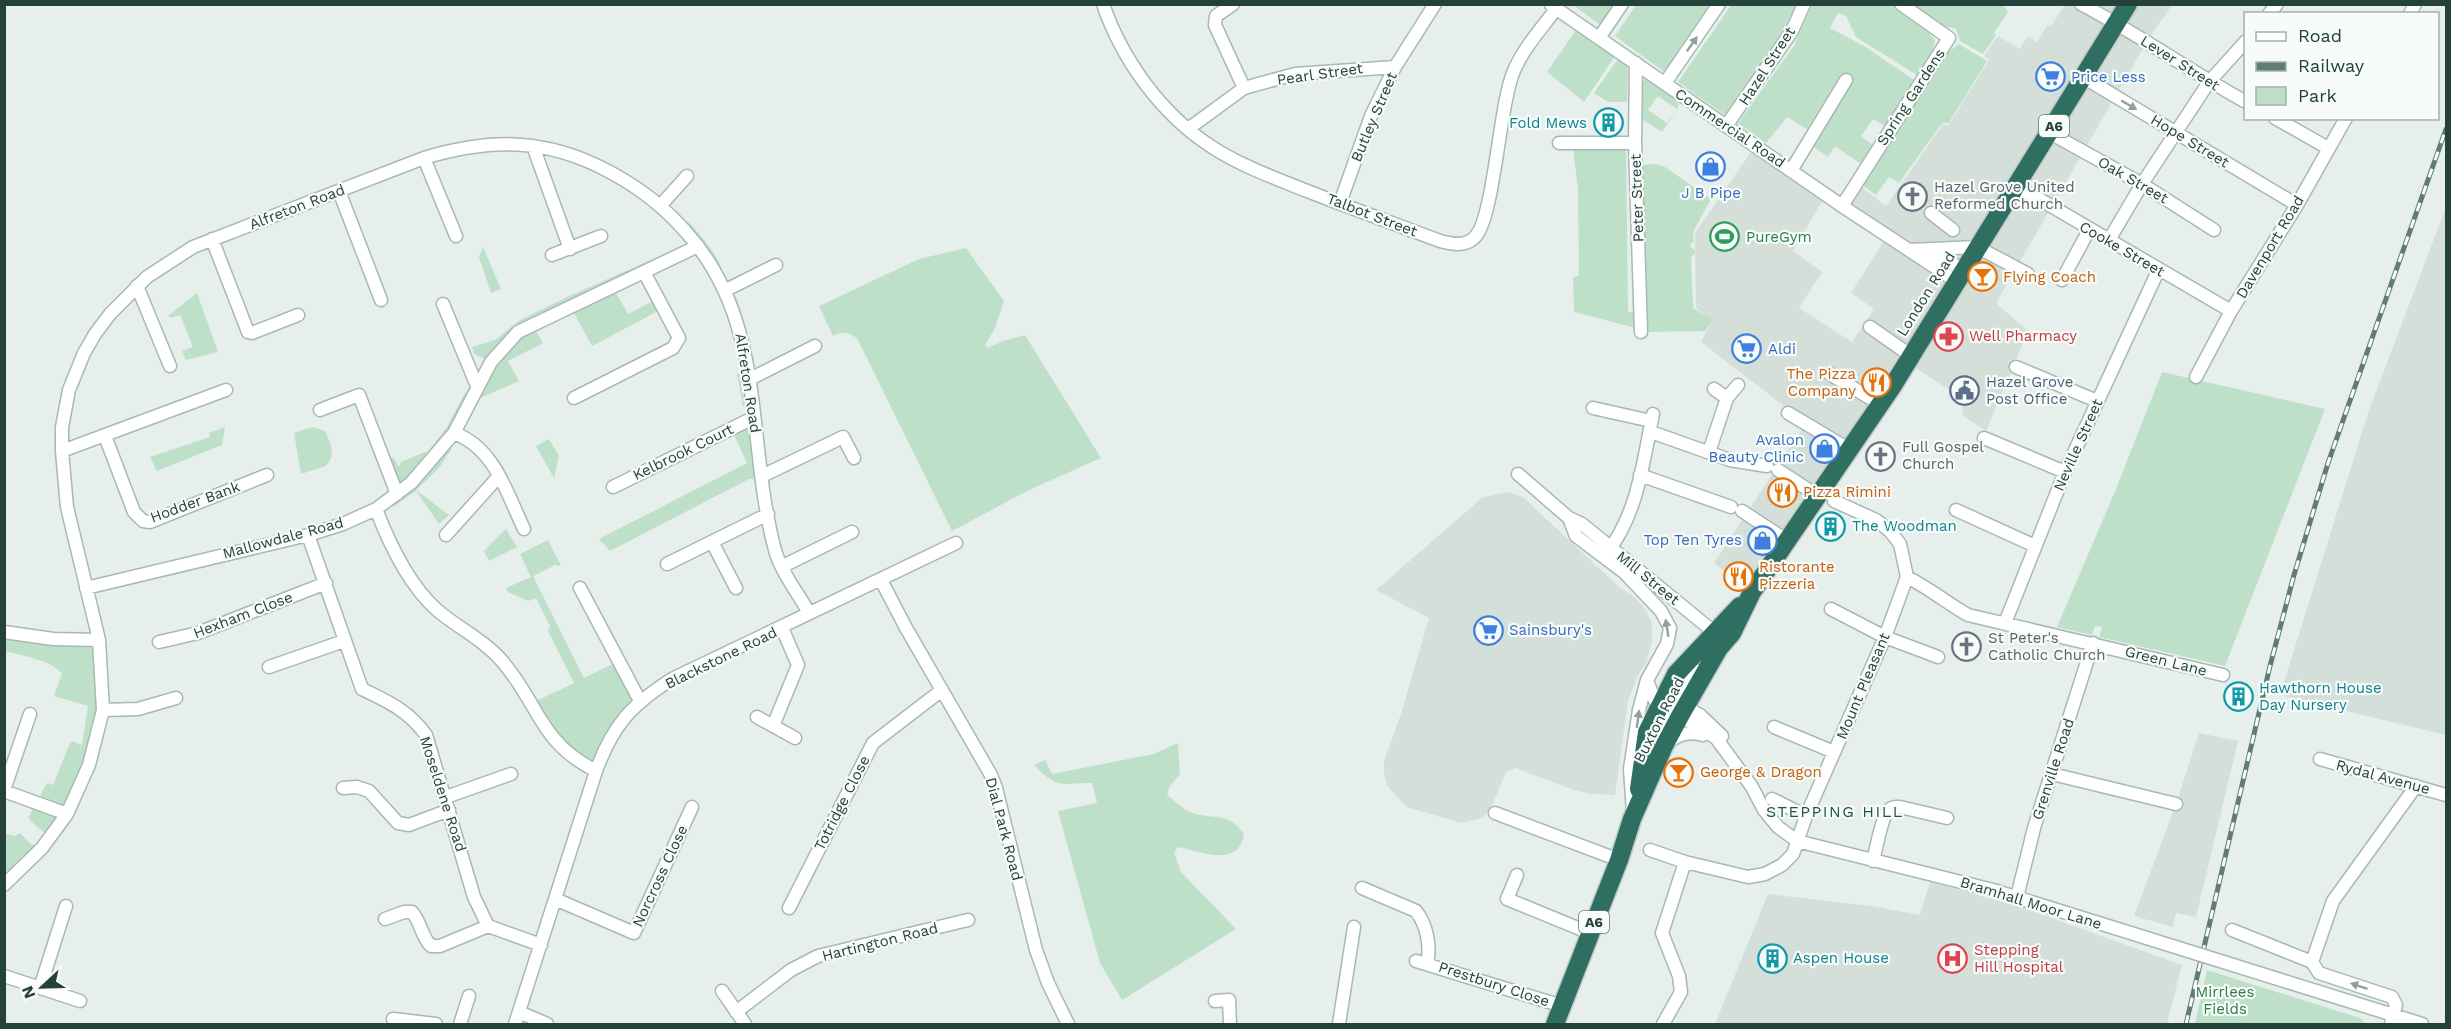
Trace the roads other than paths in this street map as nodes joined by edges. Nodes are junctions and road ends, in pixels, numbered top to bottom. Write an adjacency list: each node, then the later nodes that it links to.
1 (1103, 4): 25 (street, Talbot Street)
2 (1233, 4): 20 (street)
3 (1435, 4): 15 (street, Butley Street)
4 (1622, 4): 12 (street)
5 (1719, 4): 19 (street, one-way to 5)
6 (1804, 4): 24 (street, Hazel Street)
7 (1901, 4): 41 (street, Spring Gardens)
8 (2081, 4): 11 (street, Lever Street)
9 (2128, 4): 11 (highway, London Road / A6)
10 (1553, 7): 12 (street, Commercial Road); 38 (street, Talbot Street)
11 (2115, 22): 16 (highway, London Road / A6); 18 (street, Lever Street)
12 (1599, 38): 14 (street, Commercial Road)
13 (2244, 43): 18 (street)
14 (1636, 63): 19 (street, Commercial Road); 29 (street, Peter Street)
15 (1395, 67): 20 (street, Pearl Street); 38 (street, Butley Street)
16 (2083, 77): 26 (street, Hope Street, one-way to 26); 27 (highway, London Road / A6)
17 (1846, 80): 33 (street)
18 (2209, 82): 21 (street, Lever Street); 26 (street)
19 (1665, 83): 24 (street, Commercial Road)
20 (1244, 88): 25 (street, Pearl Street)
21 (2244, 101)
22 (2278, 120): 31 (street)
23 (2345, 120): 31 (street, Davenport Road)
24 (1726, 126): 33 (street, Commercial Road)
25 (1188, 129): 38 (street, Talbot Street)
26 (2176, 132): 35 (street); 39 (street, Hope Street)
27 (2050, 133): 35 (street, Oak Street); 36 (highway, London Road / A6)
28 (1559, 143): 29 (street)
29 (1635, 143): 69 (street, Peter Street)
30 (533, 146): 32 (street, Alfreton Road); 40 (street, Alfreton Road); 53 (street)
31 (2328, 148): 39 (street, Davenport Road)
32 (424, 158): 37 (street, Alfreton Road); 46 (street)
33 (1791, 169): 41 (street, Commercial Road)
34 (687, 176): 40 (street)
35 (2142, 184): 45 (street, Oak Street); 49 (street)
36 (2015, 185): 44 (street, Cooke Street); 51 (highway, London Road / A6)
37 (339, 191): 48 (street, Alfreton Road); 64 (street)
38 (1340, 203)
39 (2296, 205): 66 (street, Davenport Road)
40 (660, 206): 50 (street, Alfreton Road)
41 (1842, 206): 54 (street, Commercial Road)
42 (1931, 213): 43 (street)
43 (1953, 230)
44 (2089, 230): 49 (street, Cooke Street); 61 (street)
45 (2214, 230)
46 (456, 236)
47 (601, 236): 53 (street)
48 (212, 239): 62 (street, Alfreton Road); 67 (street)
49 (2109, 240): 57 (street, Cooke Street)
50 (698, 246): 58 (street, Mallowdale Road); 63 (street, Alfreton Road)
51 (1977, 247): 52 (street); 59 (street); 60 (highway, London Road / A6)
52 (1927, 248): 54 (street); 60 (street)
53 (570, 249): 55 (street)
54 (1911, 250): 60 (street, Commercial Road)
55 (552, 255)
56 (776, 265): 63 (street)
57 (2158, 271): 66 (street, Cooke Street); 83 (street, Neville Street)
58 (644, 272): 78 (street, Mallowdale Road); 81 (street)
59 (2028, 274)
60 (1959, 275): 71 (highway, London Road / A6)
61 (2062, 280)
62 (137, 286): 72 (street); 94 (street, Alfreton Road)
63 (726, 290): 76 (street, Alfreton Road)
64 (381, 300)
65 (443, 304): 78 (street)
66 (2231, 311): 75 (street, Davenport Road)
67 (298, 315)
68 (1870, 327): 71 (street)
69 (1641, 332)
70 (815, 346): 76 (street)
71 (1910, 355): 84 (highway, London Road / A6)
72 (170, 366)
73 (2016, 367): 83 (street)
74 (1830, 374): 84 (street)
75 (2196, 377)
76 (748, 380): 88 (street, Alfreton Road)
77 (1738, 385): 82 (street)
78 (477, 386): 90 (street, Mallowdale Road)
79 (1714, 389): 82 (street)
80 (226, 390): 91 (street)
81 (574, 398)
82 (1727, 398): 95 (street)
83 (2097, 401): 97 (street, Neville Street)
84 (1880, 404): 93 (highway, London Road / A6)
85 (1593, 408): 89 (street)
86 (320, 410): 104 (street)
87 (1788, 412): 93 (street)
88 (753, 417): 102 (street, Alfreton Road); 103 (street, Kelbrook Court)
89 (1651, 423): 95 (street); 100 (street)
90 (454, 433): 101 (street); 104 (street, Mallowdale Road)
91 (105, 436): 94 (street); 99 (street, Hodder Bank)
92 (1984, 438): 97 (street)
93 (1850, 450): 105 (highway, London Road / A6)
94 (62, 451): 123 (street, Alfreton Road)
95 (1709, 452): 105 (street)
96 (854, 458): 102 (street)
97 (2065, 472): 116 (street, Neville Street)
98 (1518, 474): 117 (street, Mill Street)
99 (267, 475)
100 (1640, 475): 113 (street); 117 (street)
101 (499, 476): 109 (street); 112 (street)
102 (762, 476): 108 (street, Alfreton Road)
103 (613, 487)
104 (397, 494): 106 (street, Mallowdale Road)
105 (1826, 499): 113 (highway, London Road / A6); 120 (street)
106 (376, 508): 111 (street, Mallowdale Road); 156 (street)
107 (1956, 510): 116 (street)
108 (768, 514): 114 (street); 119 (street, Alfreton Road)
109 (524, 529)
110 (852, 532): 119 (street)
111 (308, 535): 122 (street, Moseldene Road); 123 (street, Mallowdale Road)
112 (446, 535)
113 (1786, 540): 133 (highway, London Road / A6)
114 (712, 542): 118 (street); 125 (street)
115 (956, 543): 121 (street, Blackstone Road)
116 (2035, 546): 128 (street, Neville Street)
117 (1607, 553): 133 (street, Mill Street); 140 (street, Mill Street, one-way to 117)
118 (666, 564)
119 (783, 566): 127 (street, Alfreton Road)
120 (1907, 577): 128 (street, Green Lane); 131 (street, Mount Pleasant)
121 (881, 580): 127 (street, Blackstone Road); 141 (street, Dial Park Road)
122 (326, 583): 134 (street, Moseldene Road); 135 (street, Hexham Close)
123 (87, 588): 132 (street, Alfreton Road)
124 (580, 588): 143 (street)
125 (736, 588)
126 (1831, 609): 131 (street)
127 (809, 613): 129 (street, Blackstone Road)
128 (2005, 623): 136 (street, Green Lane)
129 (782, 628): 143 (street, Blackstone Road); 148 (street)
130 (4, 632): 132 (street)
131 (1885, 637): 137 (street); 153 (street, Mount Pleasant)
132 (99, 640): 145 (street, Alfreton Road)
133 (1719, 640): 144 (highway, Buxton Road / A6); 144 (highway, Buxton Road / A6)
134 (344, 641): 138 (street); 163 (street, Moseldene Road)
135 (159, 642)
136 (2093, 643): 139 (street, Green Lane); 158 (street, Grenville Road)
137 (1938, 657)
138 (269, 667)
139 (2223, 675)
140 (1647, 680): 144 (street); 172 (street, Mill Street, one-way to 140)
141 (942, 690): 184 (street, Totridge Close); 209 (street, Dial Park Road)
142 (176, 698): 145 (street)
143 (640, 701): 156 (street, Blackstone Road)
144 (1674, 709): 151 (street); 152 (highway, Buxton Road / A6); 155 (street); 172 (highway, Buxton Road / A6)
145 (103, 710): 169 (street, Alfreton Road)
146 (30, 714): 161 (street)
147 (757, 717): 148 (street)
148 (773, 726): 150 (street)
149 (1774, 727): 153 (street)
150 (795, 738)
151 (1716, 738): 152 (street); 155 (street)
152 (1664, 746): 172 (highway, Buxton Road / A6)
153 (1834, 752): 170 (street, Mount Pleasant)
154 (2320, 759): 159 (street, Rydal Avenue)
155 (1734, 761): 173 (street)
156 (596, 771): 182 (street, Blackstone Road)
157 (511, 774): 163 (street)
158 (2052, 774): 165 (street); 181 (street, Grenville Road)
159 (2416, 786): 162 (street, Rydal Avenue); 192 (street)
160 (343, 788): 167 (street)
161 (4, 790): 169 (street)
162 (2446, 795)
163 (446, 797): 167 (street, Moseldene Road)
164 (1772, 799): 170 (street)
165 (2176, 804)
166 (692, 807): 182 (street, Norcross Close)
167 (449, 810): 187 (street, Moseldene Road)
168 (1495, 813): 175 (street)
169 (66, 814): 179 (street, Alfreton Road)
170 (1806, 816): 173 (street, Mount Pleasant)
171 (1947, 818): 176 (street)
172 (1632, 819): 175 (highway, Buxton Road / A6)
173 (1797, 841): 176 (street, Bramhall Moor Lane); 177 (street)
174 (1650, 850): 177 (street)
175 (1618, 860): 190 (highway, Buxton Road / A6)
176 (1873, 861): 181 (street, Bramhall Moor Lane)
177 (1685, 862): 213 (street)
178 (1517, 875): 190 (street)
179 (4, 885)
180 (1362, 888): 199 (street, Prestbury Close)
181 (2017, 897): 203 (street, Bramhall Moor Lane, bridge)
182 (555, 898): 191 (street, Blackstone Road)
183 (66, 906): 194 (street)
184 (789, 908)
185 (385, 920): 187 (street)
186 (968, 921): 201 (street, Hartington Road)
187 (488, 926): 191 (street)
188 (1354, 927): 211 (street)
189 (2232, 930): 192 (street)
190 (1590, 933): 199 (highway, Buxton Road / A6)
191 (541, 945): 200 (street, Blackstone Road)
192 (2312, 962): 203 (street, one-way to 192)
193 (4, 975): 194 (street)
194 (40, 988): 198 (street)
195 (722, 991): 201 (street)
196 (469, 996): 205 (street)
197 (1215, 1000): 210 (street)
198 (80, 1001)
199 (1562, 1006): 212 (highway, Buxton Road / A6)
200 (519, 1012): 206 (street, Blackstone Road); 207 (street)
201 (736, 1012): 208 (street)
202 (393, 1019): 204 (street)
203 (2392, 1021): 214 (street, Bramhall Moor Lane)
204 (436, 1024)
205 (460, 1024)
206 (515, 1024)
207 (547, 1024)
208 (745, 1024)
209 (1068, 1024)
210 (1230, 1024)
211 (1339, 1024)
212 (1555, 1024)
213 (1663, 1024)
214 (2422, 1024)

